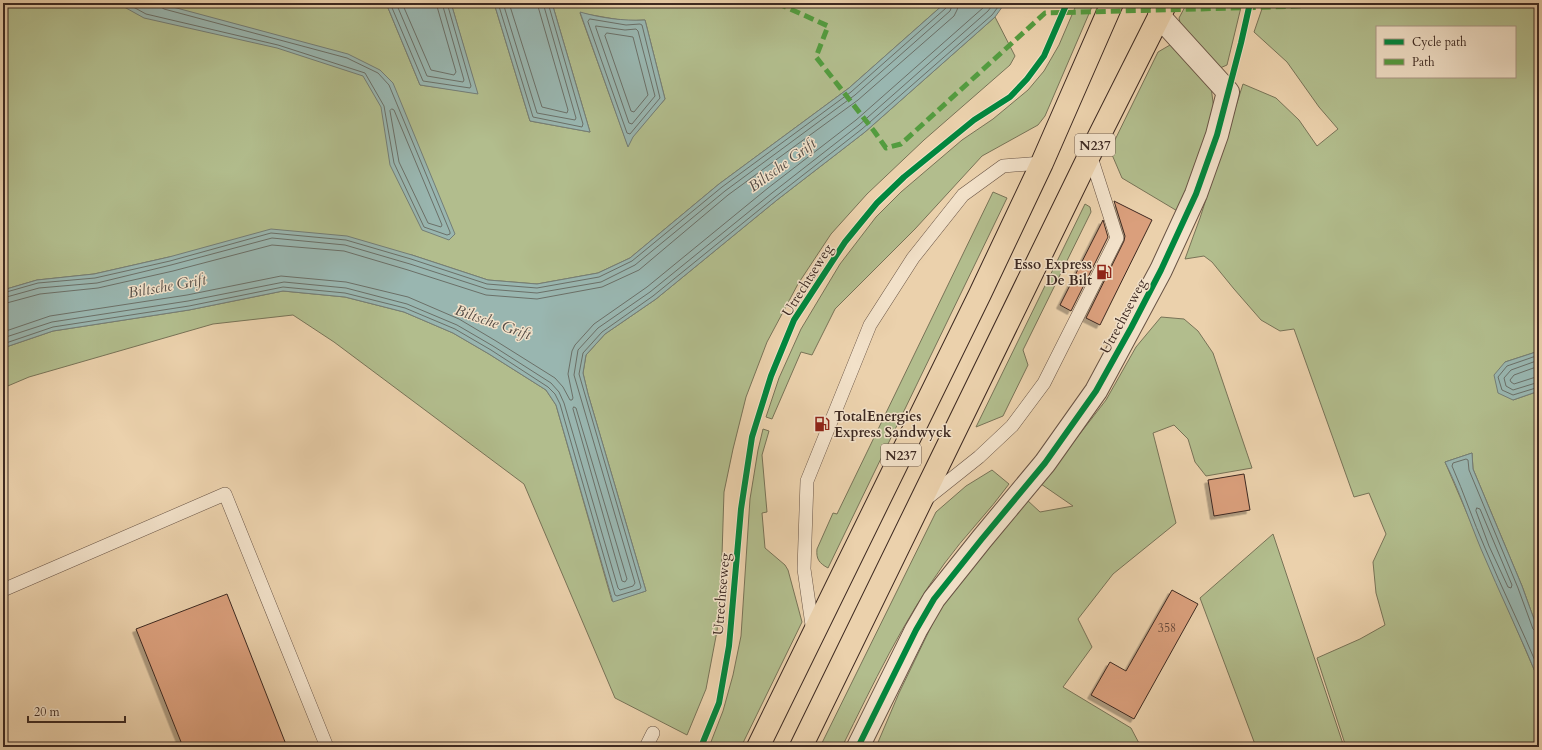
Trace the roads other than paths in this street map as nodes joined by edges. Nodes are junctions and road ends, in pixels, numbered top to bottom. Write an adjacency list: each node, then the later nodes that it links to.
1 (1112, 3): 4 (main road, N237)
2 (1162, 9): 3 (main road, Utrechtseweg / N237); 13 (street, Utrechtseweg)
3 (1090, 154): 5 (main road, Utrechtseweg / N237); 5 (lane)
4 (1042, 163): 7 (main road, N237); 7 (lane)
5 (919, 505): 12 (main road, Utrechtseweg / N237)
6 (3, 590): 9 (lane)
7 (813, 634): 11 (main road, N237)
8 (653, 733): 10 (lane)
9 (327, 747)
10 (646, 747)
11 (758, 747)
12 (800, 747)
13 (858, 747)

